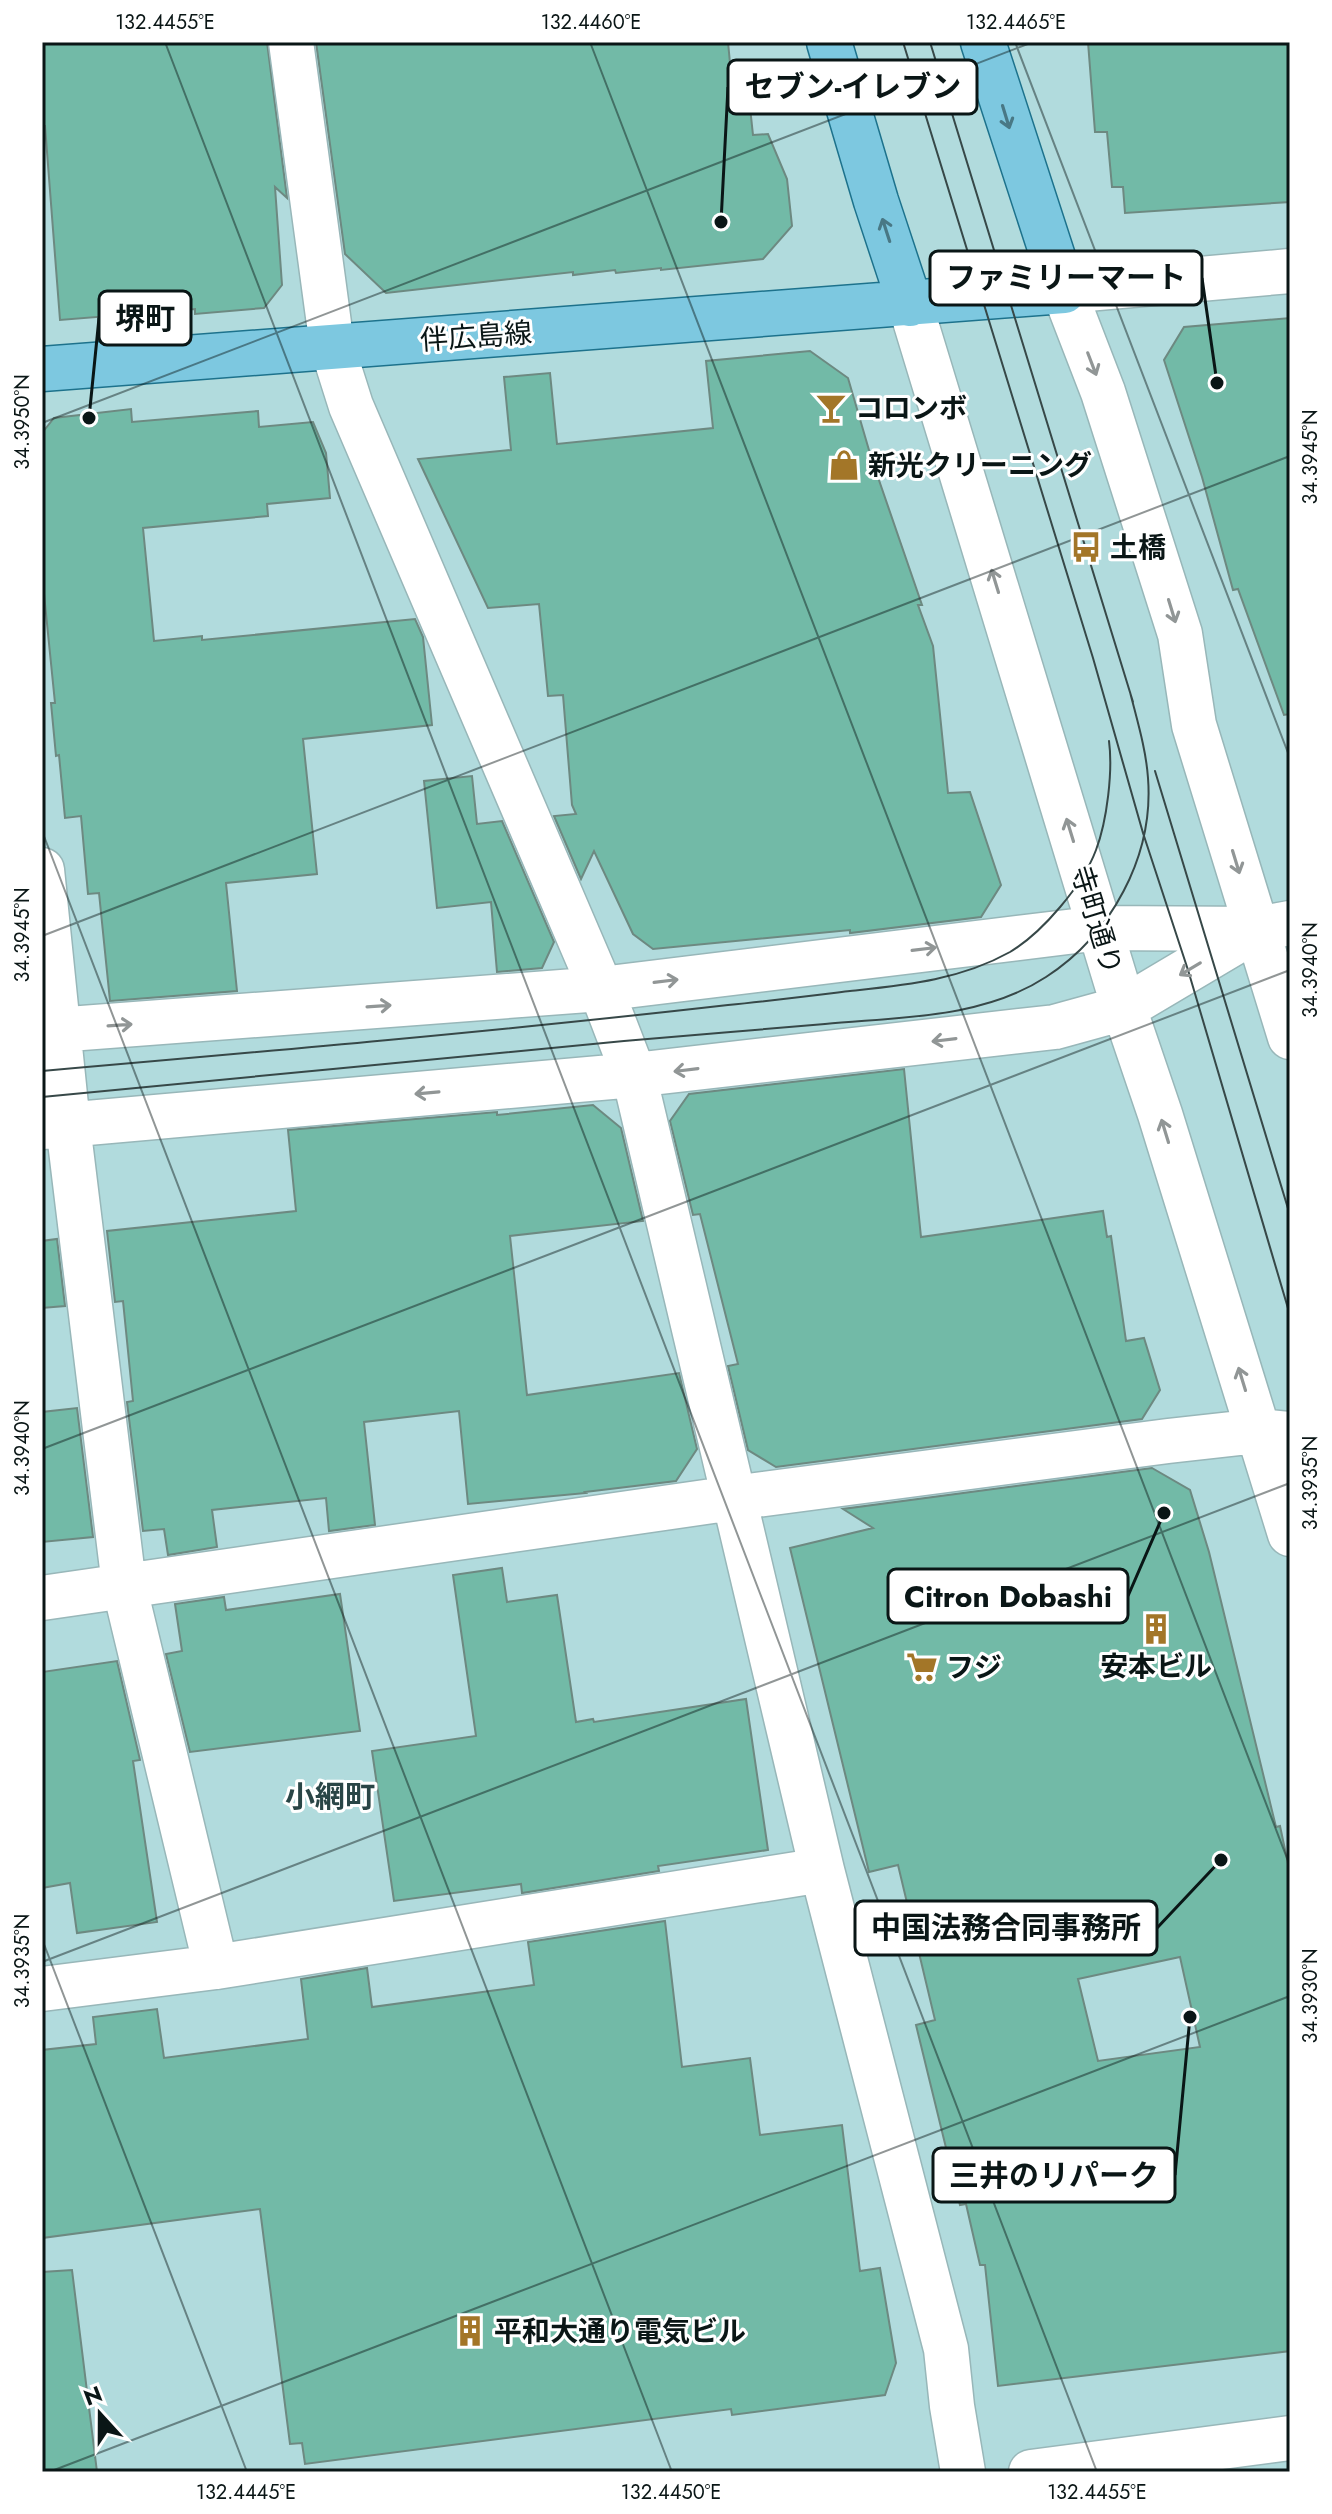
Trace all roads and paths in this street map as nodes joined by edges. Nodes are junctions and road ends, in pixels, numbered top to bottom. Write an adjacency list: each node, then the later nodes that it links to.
1 (291, 42): 7 (street)
2 (829, 42): 6 (main road, one-way to 2)
3 (983, 42): 5 (main road, one-way to 5)
4 (1290, 271): 5 (street)
5 (1064, 291): 6 (main road, 伴広島線); 10 (street, one-way to 10)
6 (910, 304): 7 (main road, 伴広島線); 11 (street, 寺町通り, one-way to 6)
7 (332, 346): 8 (main road, 伴広島線); 12 (street)
8 (42, 369)
9 (42, 870): 14 (street)
10 (1273, 926): 11 (street); 13 (street, one-way to 13); 15 (street)
11 (1100, 928): 12 (street, one-way to 11); 13 (street, 寺町通り)
12 (601, 989): 14 (street, one-way to 12); 16 (street)
13 (1124, 1008): 16 (street, one-way to 16); 18 (street, 寺町通り, one-way to 13)
14 (50, 1031): 17 (street)
15 (1290, 1037)
16 (634, 1075): 17 (street, one-way to 17); 19 (street)
17 (55, 1126): 21 (street)
18 (1274, 1432): 19 (street); 20 (street, 寺町通り)
19 (733, 1498): 21 (street); 23 (street)
20 (1290, 1534)
21 (124, 1585): 22 (street); 24 (street)
22 (42, 1598)
23 (822, 1870): 24 (street); 27 (street)
24 (216, 1967): 25 (street)
25 (42, 1989)
26 (1290, 2438): 28 (street)
27 (963, 2472)
28 (1031, 2472)

